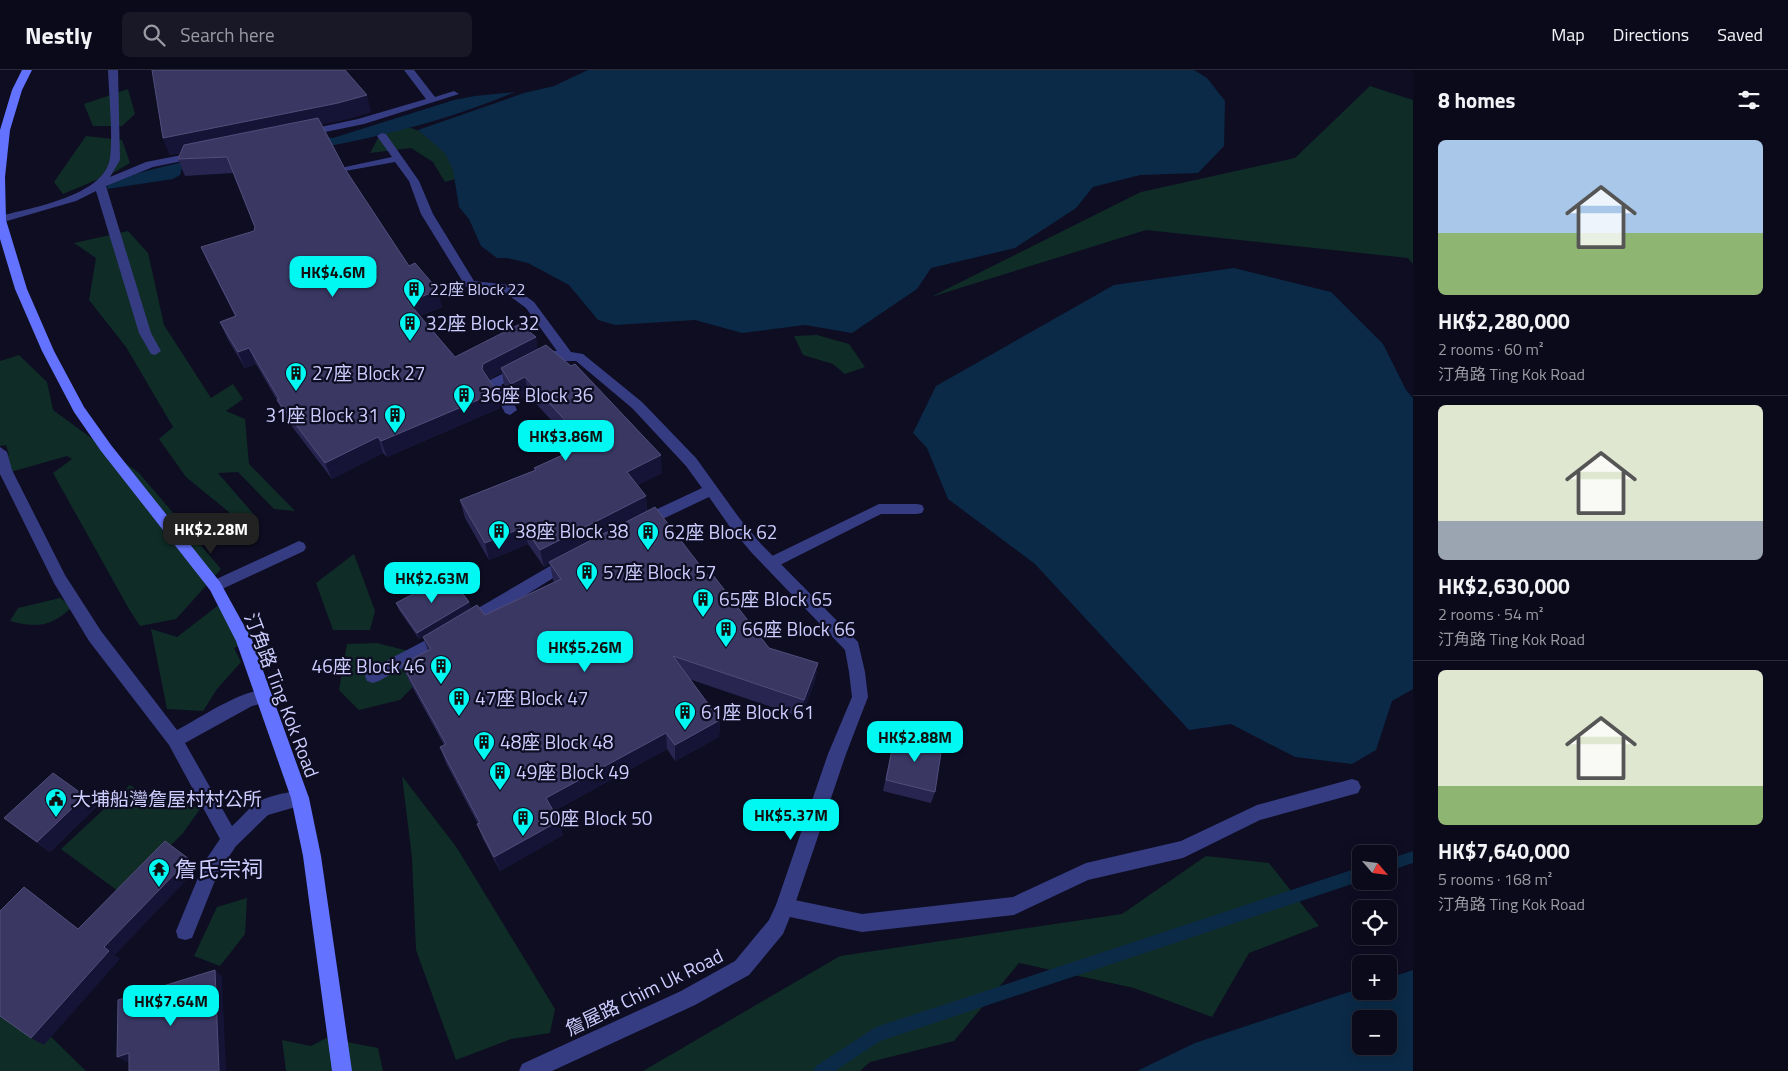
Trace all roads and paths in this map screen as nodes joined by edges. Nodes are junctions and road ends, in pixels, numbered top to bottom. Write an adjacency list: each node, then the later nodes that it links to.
1 (27, 70): 12 (main road, 汀角路 Ting Kok Road)
2 (113, 70): 11 (street)
3 (408, 70): 5 (street)
4 (454, 94): 5 (street)
5 (432, 100): 6 (street)
6 (295, 135)
7 (382, 136): 9 (street)
8 (207, 153): 11 (street)
9 (396, 159): 10 (street); 14 (street)
10 (349, 169)
11 (100, 185): 12 (street); 13 (street)
12 (0, 220): 23 (main road, 汀角路 Ting Kok Road)
13 (156, 351)
14 (566, 355): 15 (street); 17 (street, 詹屋路 Chim Uk Road)
15 (510, 410)
16 (0, 452): 26 (street)
17 (712, 490): 19 (street); 22 (street, 詹屋路 Chim Uk Road)
18 (917, 509): 22 (street)
19 (631, 528)
20 (299, 547): 23 (street)
21 (585, 553): 24 (street)
22 (771, 563): 30 (street, 詹屋路 Chim Uk Road)
23 (215, 586): 25 (main road, 汀角路 Ting Kok Road)
24 (373, 676)
25 (264, 696): 26 (street); 28 (main road, 汀角路 Ting Kok Road)
26 (175, 740): 29 (street)
27 (1352, 787): 30 (street)
28 (300, 798): 29 (street); 32 (main road, 汀角路 Ting Kok Road)
29 (230, 840): 31 (street)
30 (785, 907): 33 (street, 詹屋路 Chim Uk Road)
31 (185, 931)
32 (342, 1071)
33 (529, 1071)

